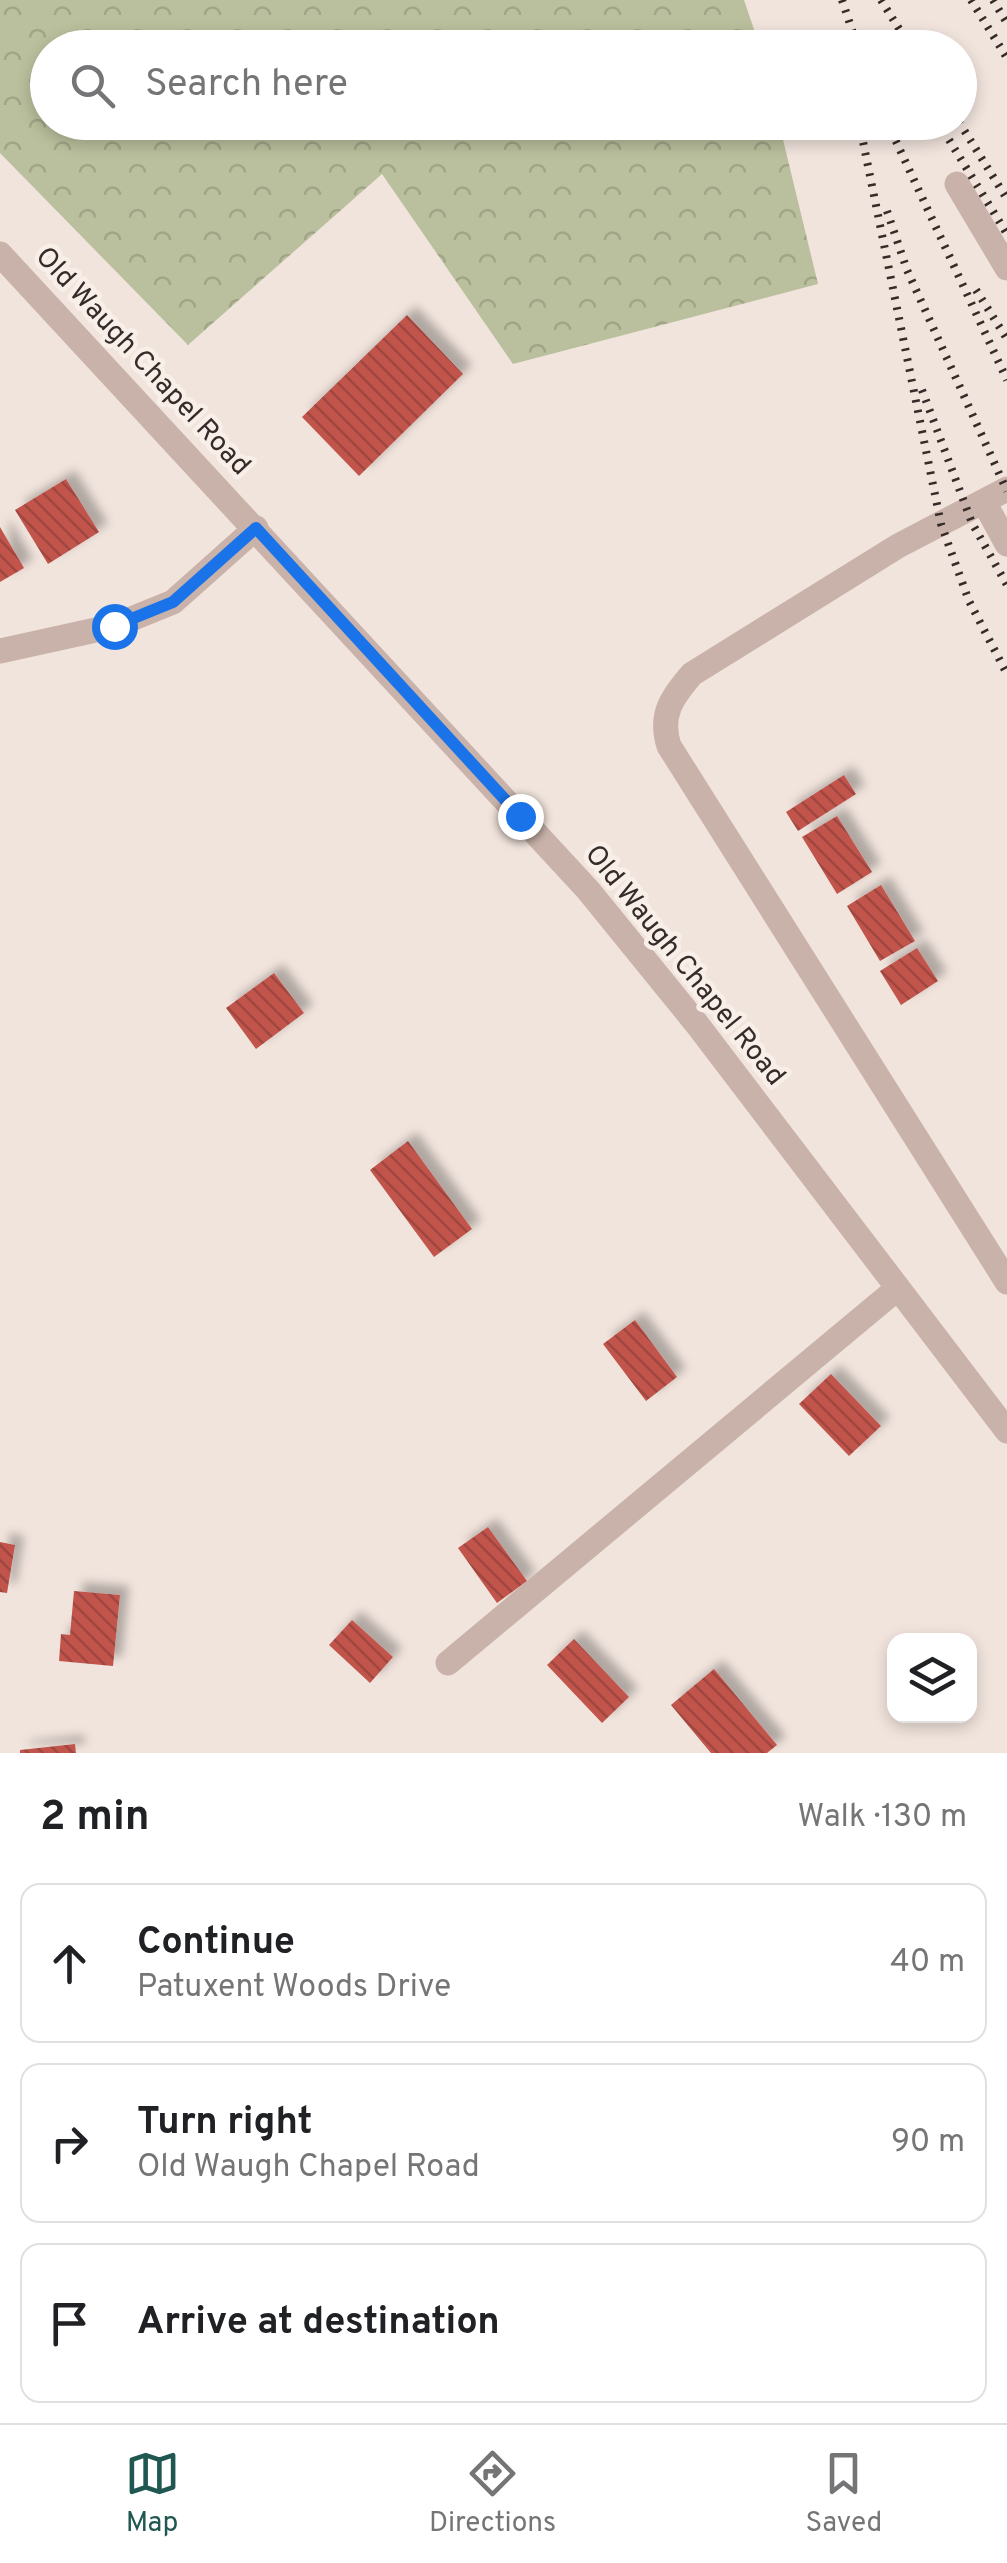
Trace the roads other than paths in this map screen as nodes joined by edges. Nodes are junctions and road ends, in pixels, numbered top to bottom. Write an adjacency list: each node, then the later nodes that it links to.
1 (956, 184): 3 (street)
2 (0, 254): 6 (street, Old Waugh Chapel Road)
3 (1007, 268)
4 (1007, 489): 5 (street)
5 (984, 502): 7 (street); 9 (street)
6 (256, 528): 8 (street); 10 (street, Old Waugh Chapel Road)
7 (1007, 544)
8 (0, 651)
9 (1007, 1282)
10 (898, 1288): 11 (street, Old Waugh Chapel Road); 12 (street)
11 (1007, 1432)
12 (448, 1663)

